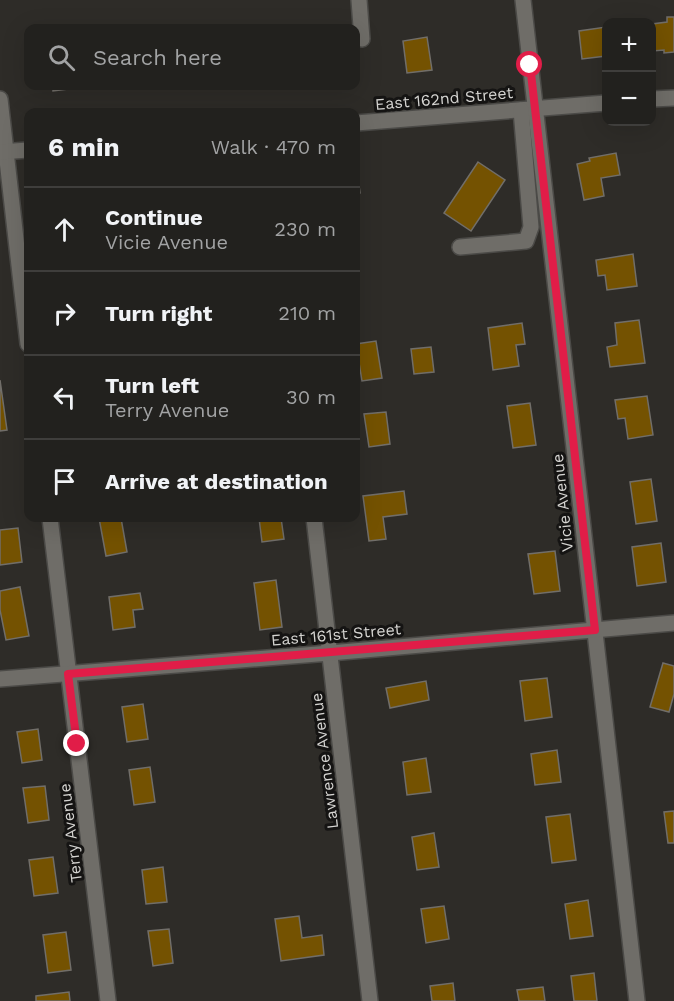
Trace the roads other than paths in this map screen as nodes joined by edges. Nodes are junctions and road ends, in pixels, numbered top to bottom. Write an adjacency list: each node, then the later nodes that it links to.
1 (359, 0): 3 (street)
2 (523, 0): 8 (street, Vicie Avenue)
3 (362, 39)
4 (674, 98): 6 (street)
5 (0, 99): 11 (street)
6 (656, 99)
7 (602, 103): 8 (street, East 162nd Street)
8 (528, 109): 9 (street, East 162nd Street); 12 (street); 17 (street, Vicie Avenue)
9 (360, 123)
10 (24, 150): 11 (street)
11 (3, 152): 13 (street)
12 (460, 247)
13 (24, 313)
14 (50, 522): 19 (street, Terry Avenue)
15 (314, 522): 18 (street, Lawrence Avenue)
16 (674, 623): 17 (street, East 161st Street)
17 (595, 630): 18 (street, East 161st Street); 23 (street, Vicie Avenue)
18 (330, 653): 19 (street, East 161st Street); 22 (street, Lawrence Avenue)
19 (68, 674): 20 (street, East 161st Street); 21 (street, Terry Avenue)
20 (0, 679)
21 (108, 1001)
22 (370, 1001)
23 (637, 1001)

